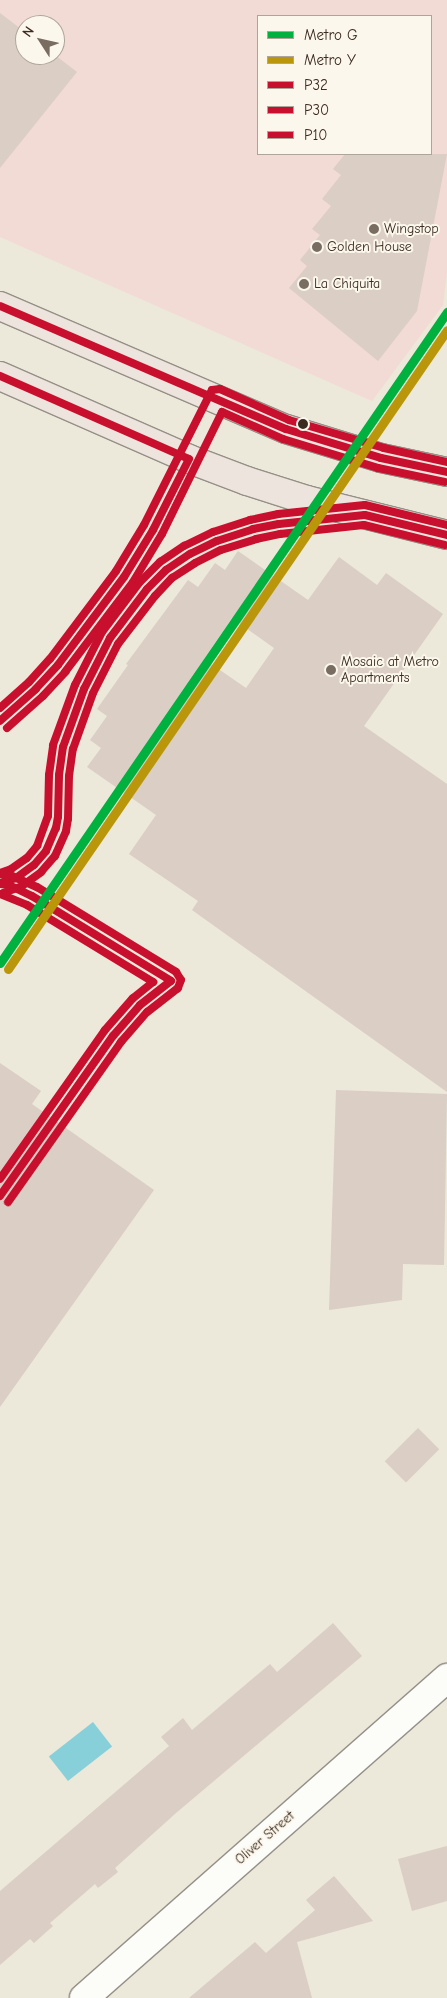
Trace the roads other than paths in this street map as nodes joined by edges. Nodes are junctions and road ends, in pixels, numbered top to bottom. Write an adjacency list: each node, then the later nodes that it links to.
1 (0, 306): 3 (main road)
2 (0, 376): 4 (main road)
3 (447, 472)
4 (447, 536)
5 (447, 1678): 6 (street, Oliver Street)
6 (84, 1998)

